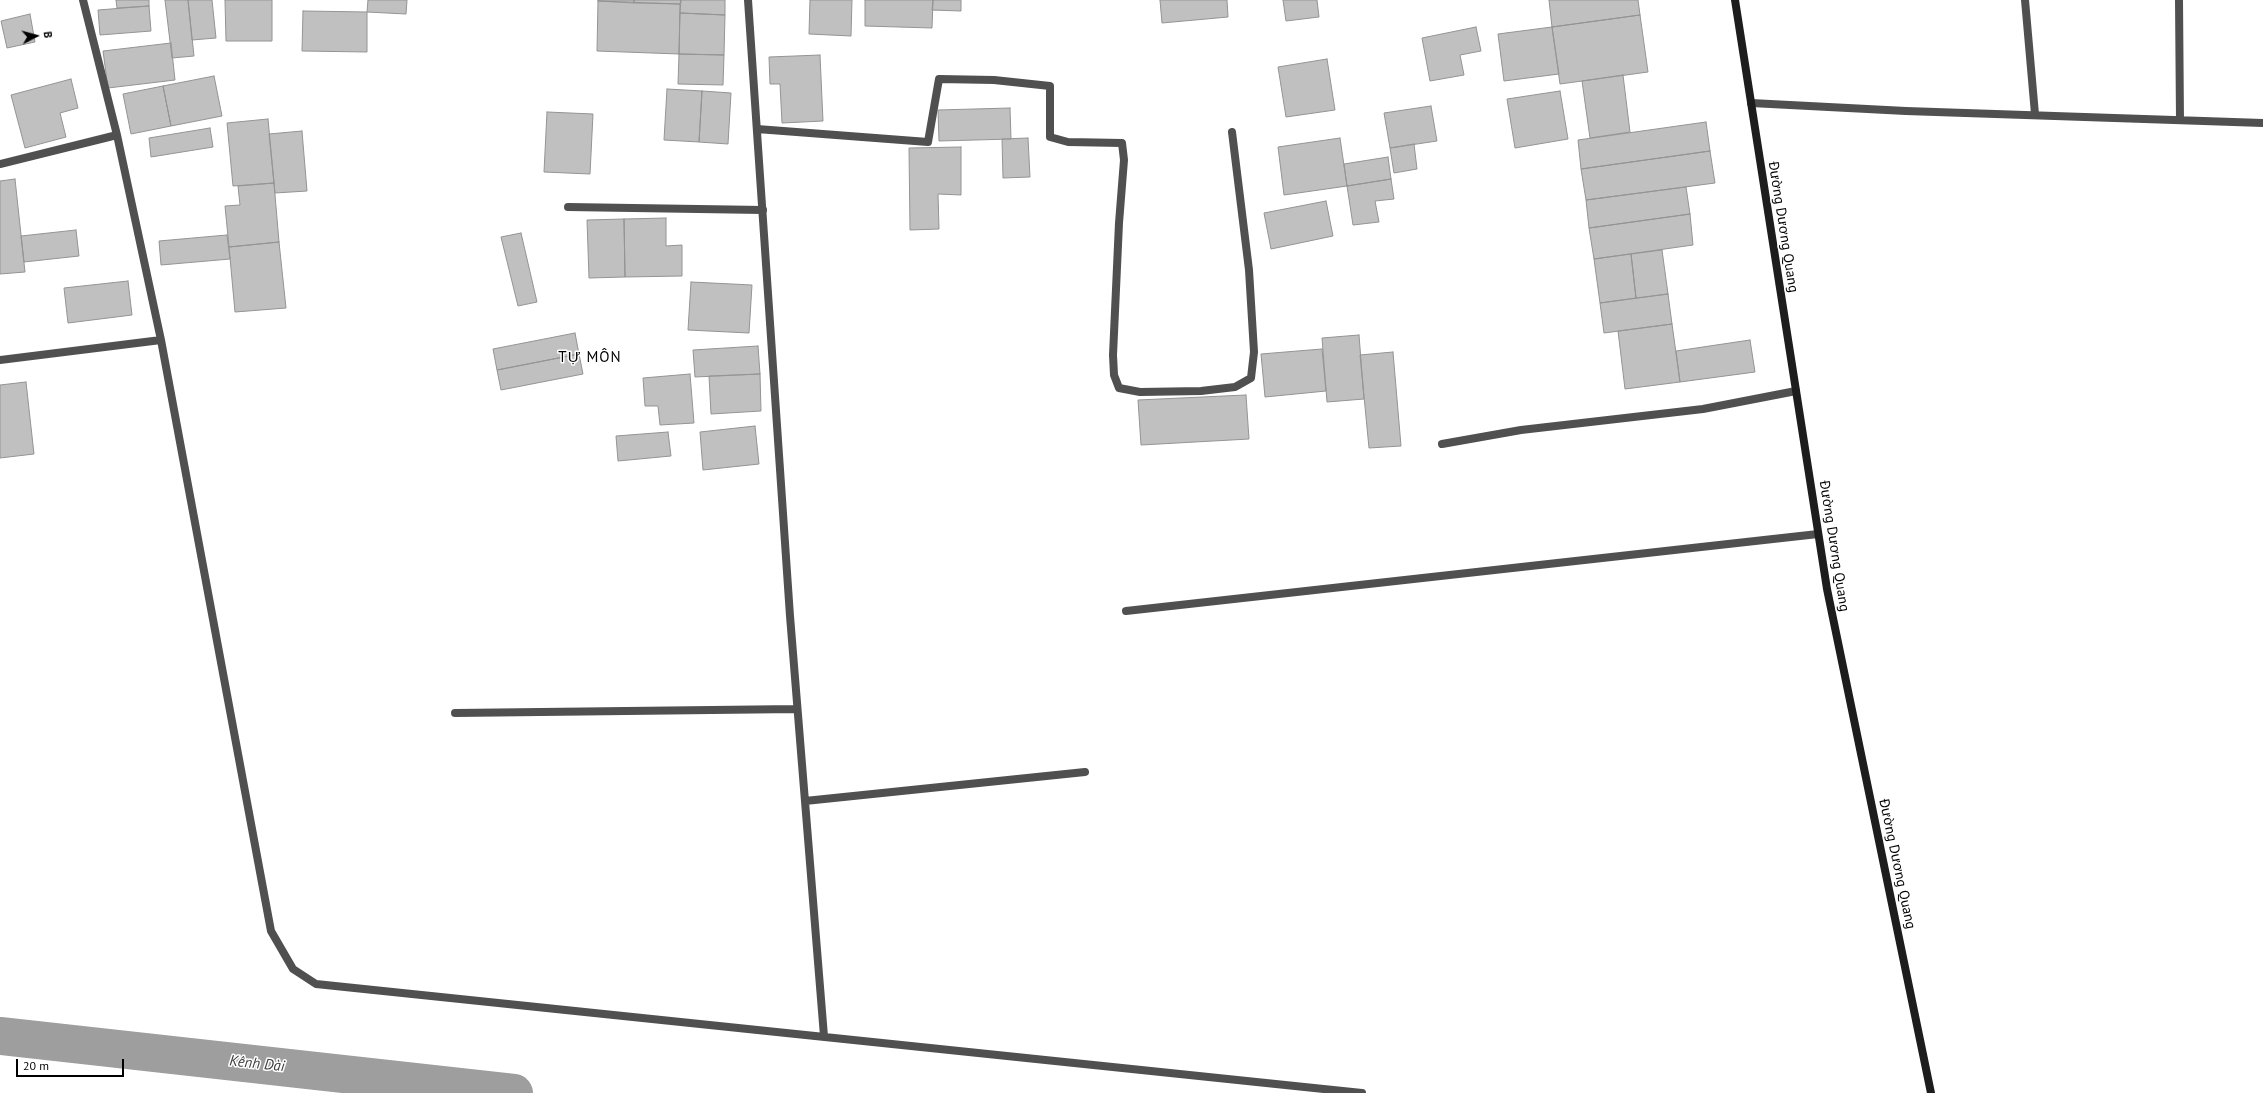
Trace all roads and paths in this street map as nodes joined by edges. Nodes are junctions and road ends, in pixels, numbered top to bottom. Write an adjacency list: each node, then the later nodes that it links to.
1 (83, 0): 12 (street)
2 (748, 0): 10 (street)
3 (1735, 0): 6 (street, Đường Dương Quang)
4 (2025, 0): 7 (street)
5 (2179, 0): 8 (street)
6 (1751, 103): 7 (street); 18 (street, Đường Dương Quang)
7 (2035, 114): 8 (street)
8 (2180, 120): 9 (street)
9 (2263, 123)
10 (758, 129): 11 (street); 15 (street)
11 (1232, 132)
12 (117, 135): 13 (street); 16 (street)
13 (0, 164)
14 (568, 207): 15 (street)
15 (763, 210): 22 (street)
16 (161, 340): 17 (street); 26 (street)
17 (0, 360)
18 (1796, 391): 19 (street); 20 (street, Đường Dương Quang)
19 (1442, 444)
20 (1818, 534): 21 (street); 28 (street, Đường Dương Quang)
21 (1126, 611)
22 (797, 709): 23 (street); 25 (street)
23 (455, 713)
24 (1085, 772): 25 (street)
25 (805, 801): 26 (street)
26 (824, 1036): 27 (street)
27 (1362, 1093)
28 (1931, 1093)

